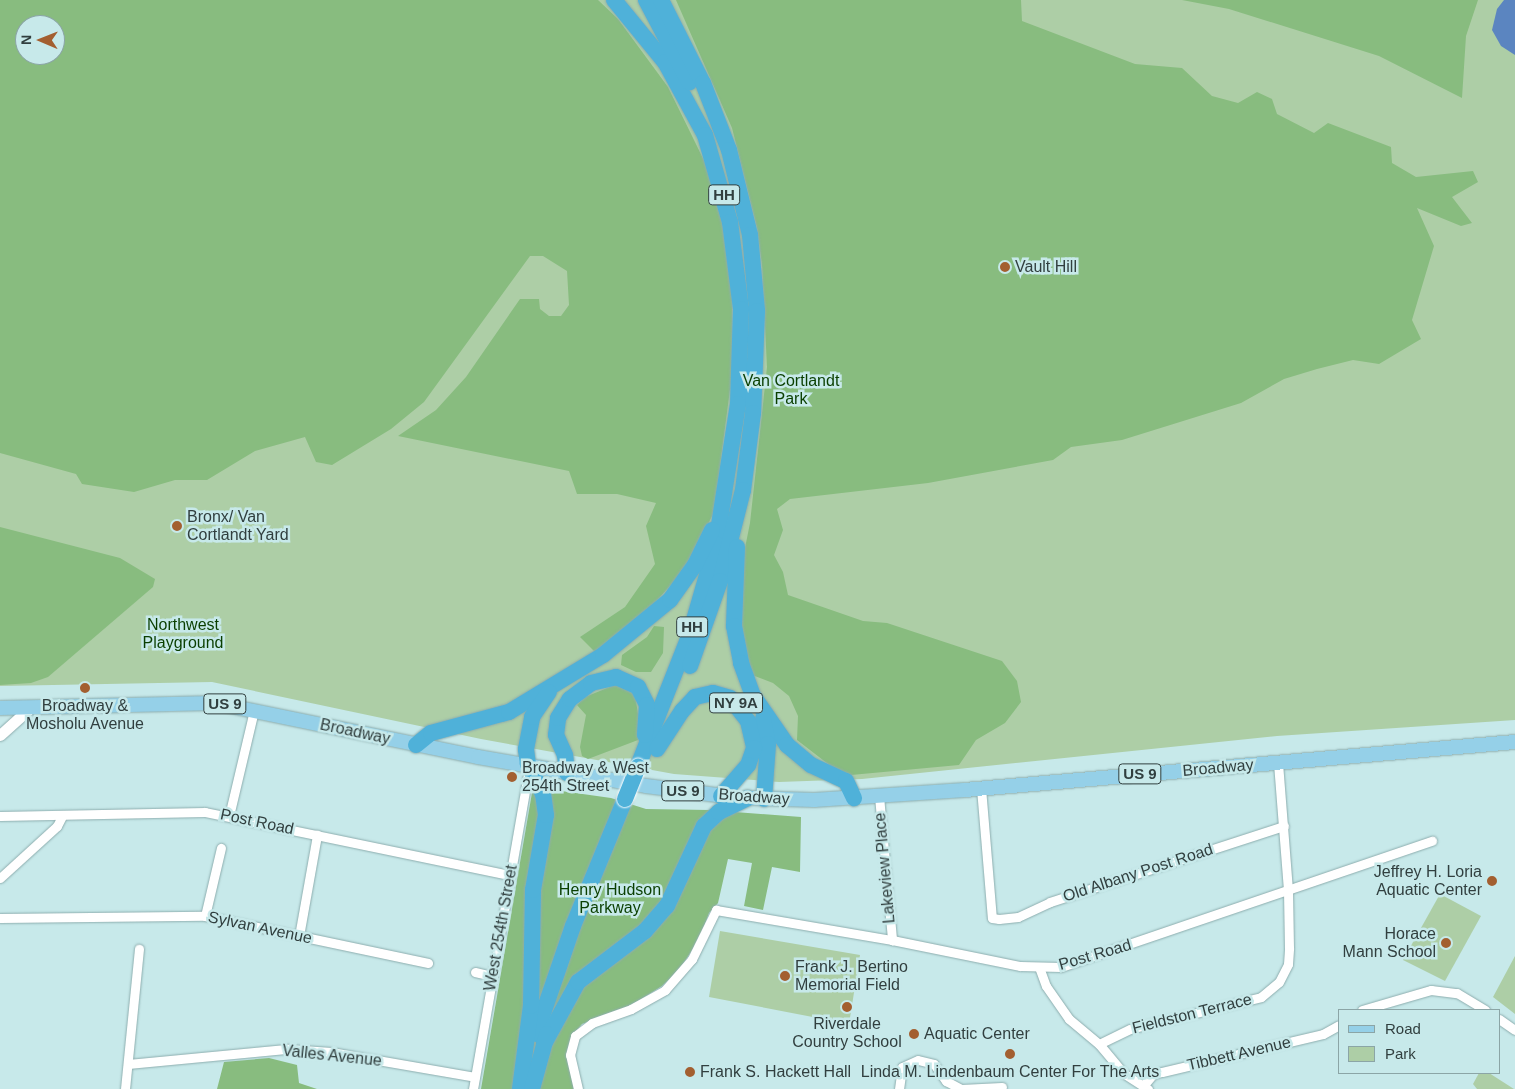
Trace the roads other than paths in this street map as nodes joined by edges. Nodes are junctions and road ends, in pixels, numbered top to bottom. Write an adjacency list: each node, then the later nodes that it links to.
1 (614, 0): 6 (highway, HH)
2 (646, 0): 6 (highway)
3 (662, 0): 5 (highway, HH)
4 (666, 0): 5 (highway)
5 (679, 34): 8 (highway, HH)
6 (714, 160): 7 (highway, HH)
7 (728, 482): 9 (highway); 20 (highway, HH)
8 (743, 490): 10 (highway); 17 (highway, HH)
9 (556, 686): 16 (highway); 19 (highway)
10 (755, 698): 25 (highway); 26 (highway)
11 (31, 707): 12 (main road, Broadway / US 9); 13 (main road, Broadway / US 9); 14 (street)
12 (0, 708)
13 (254, 710): 16 (main road, Broadway / US 9); 30 (street)
14 (0, 736)
15 (1515, 742): 18 (main road, Broadway / US 9)
16 (416, 745): 19 (main road, Broadway / US 9)
17 (657, 749): 20 (highway, HH); 23 (highway, NY 9A)
18 (1278, 763): 22 (main road, Broadway / US 9); 31 (street, Fieldston Terrace)
19 (529, 766): 21 (main road, Broadway / US 9); 35 (street, West 254th Street); 60 (highway)
20 (644, 767): 21 (highway); 27 (highway, HH, bridge)
21 (567, 773): 23 (main road, Broadway / US 9)
22 (981, 788): 24 (main road, Broadway / US 9); 31 (street, Old Albany Post Road)
23 (720, 796): 26 (main road, Broadway / US 9)
24 (879, 796): 25 (main road, Broadway / US 9); 41 (street, Lakeview Place)
25 (854, 798): 26 (main road, Broadway / US 9)
26 (756, 799): 52 (highway)
27 (630, 800): 52 (highway, HH); 60 (highway, HH)
28 (0, 816): 29 (street, Post Road)
29 (62, 816): 30 (street, Post Road); 36 (street)
30 (229, 816): 32 (street, Post Road)
31 (1284, 826): 37 (street, Fieldston Terrace)
32 (317, 835): 35 (street, Post Road); 40 (street)
33 (1432, 841): 37 (street, Post Road)
34 (221, 848): 38 (street)
35 (510, 875): 46 (street, West 254th Street)
36 (0, 878)
37 (1288, 890): 44 (street, Post Road); 53 (street, Fieldston Terrace)
38 (205, 916): 39 (street, Sylvan Avenue); 40 (street, Sylvan Avenue)
39 (0, 918)
40 (299, 936): 43 (street, Sylvan Avenue)
41 (892, 940): 44 (street, Post Road); 62 (street, Post Road)
42 (140, 949): 54 (street)
43 (428, 963)
44 (1039, 967): 53 (street)
45 (475, 972): 46 (street)
46 (493, 976): 55 (street, West 254th Street)
47 (1365, 1009): 48 (street)
48 (1483, 1009)
49 (1500, 1021): 51 (street)
50 (1338, 1026): 57 (street, Tibbett Avenue)
51 (1515, 1030)
52 (544, 1044): 61 (highway, HH)
53 (1099, 1044): 57 (street)
54 (128, 1064): 55 (street, Valles Avenue); 58 (street)
55 (475, 1077): 59 (street, West 254th Street)
56 (1002, 1087): 63 (street)
57 (1145, 1087)
58 (125, 1089)
59 (473, 1089)
60 (520, 1089)
61 (532, 1089)
62 (578, 1089)
63 (899, 1089)

